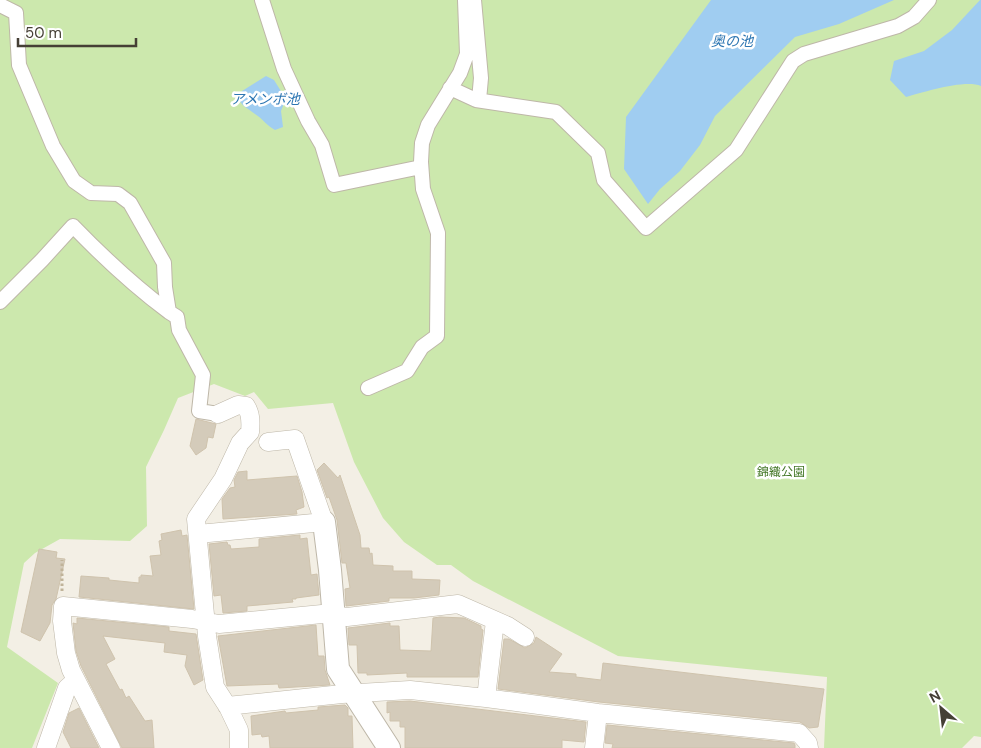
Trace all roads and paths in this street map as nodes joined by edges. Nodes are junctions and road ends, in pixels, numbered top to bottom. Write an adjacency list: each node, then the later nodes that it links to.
1 (262, 0): 8 (street)
2 (465, 0): 6 (street)
3 (474, 0): 7 (street)
4 (929, 0): 7 (street)
5 (0, 5): 10 (street)
6 (450, 88): 7 (street); 8 (street)
7 (479, 100)
8 (421, 167): 11 (street)
9 (0, 302): 10 (street)
10 (169, 312): 12 (street)
11 (368, 388)
12 (218, 414): 15 (street)
13 (268, 442): 14 (street)
14 (324, 522): 15 (street); 18 (street)
15 (198, 534): 19 (street)
16 (62, 560): 17 (path)
17 (63, 606): 19 (street); 22 (street)
18 (334, 615): 19 (street); 20 (street); 23 (street)
19 (206, 621): 25 (street)
20 (495, 621): 21 (street); 24 (street)
21 (524, 637)
22 (76, 680): 27 (street); 28 (street)
23 (354, 694): 24 (street); 25 (street); 30 (street)
24 (486, 698): 26 (street)
25 (228, 706): 29 (street)
26 (598, 712): 31 (street); 32 (street)
27 (46, 748)
28 (111, 748)
29 (239, 748)
30 (389, 748)
31 (594, 748)
32 (809, 748)

